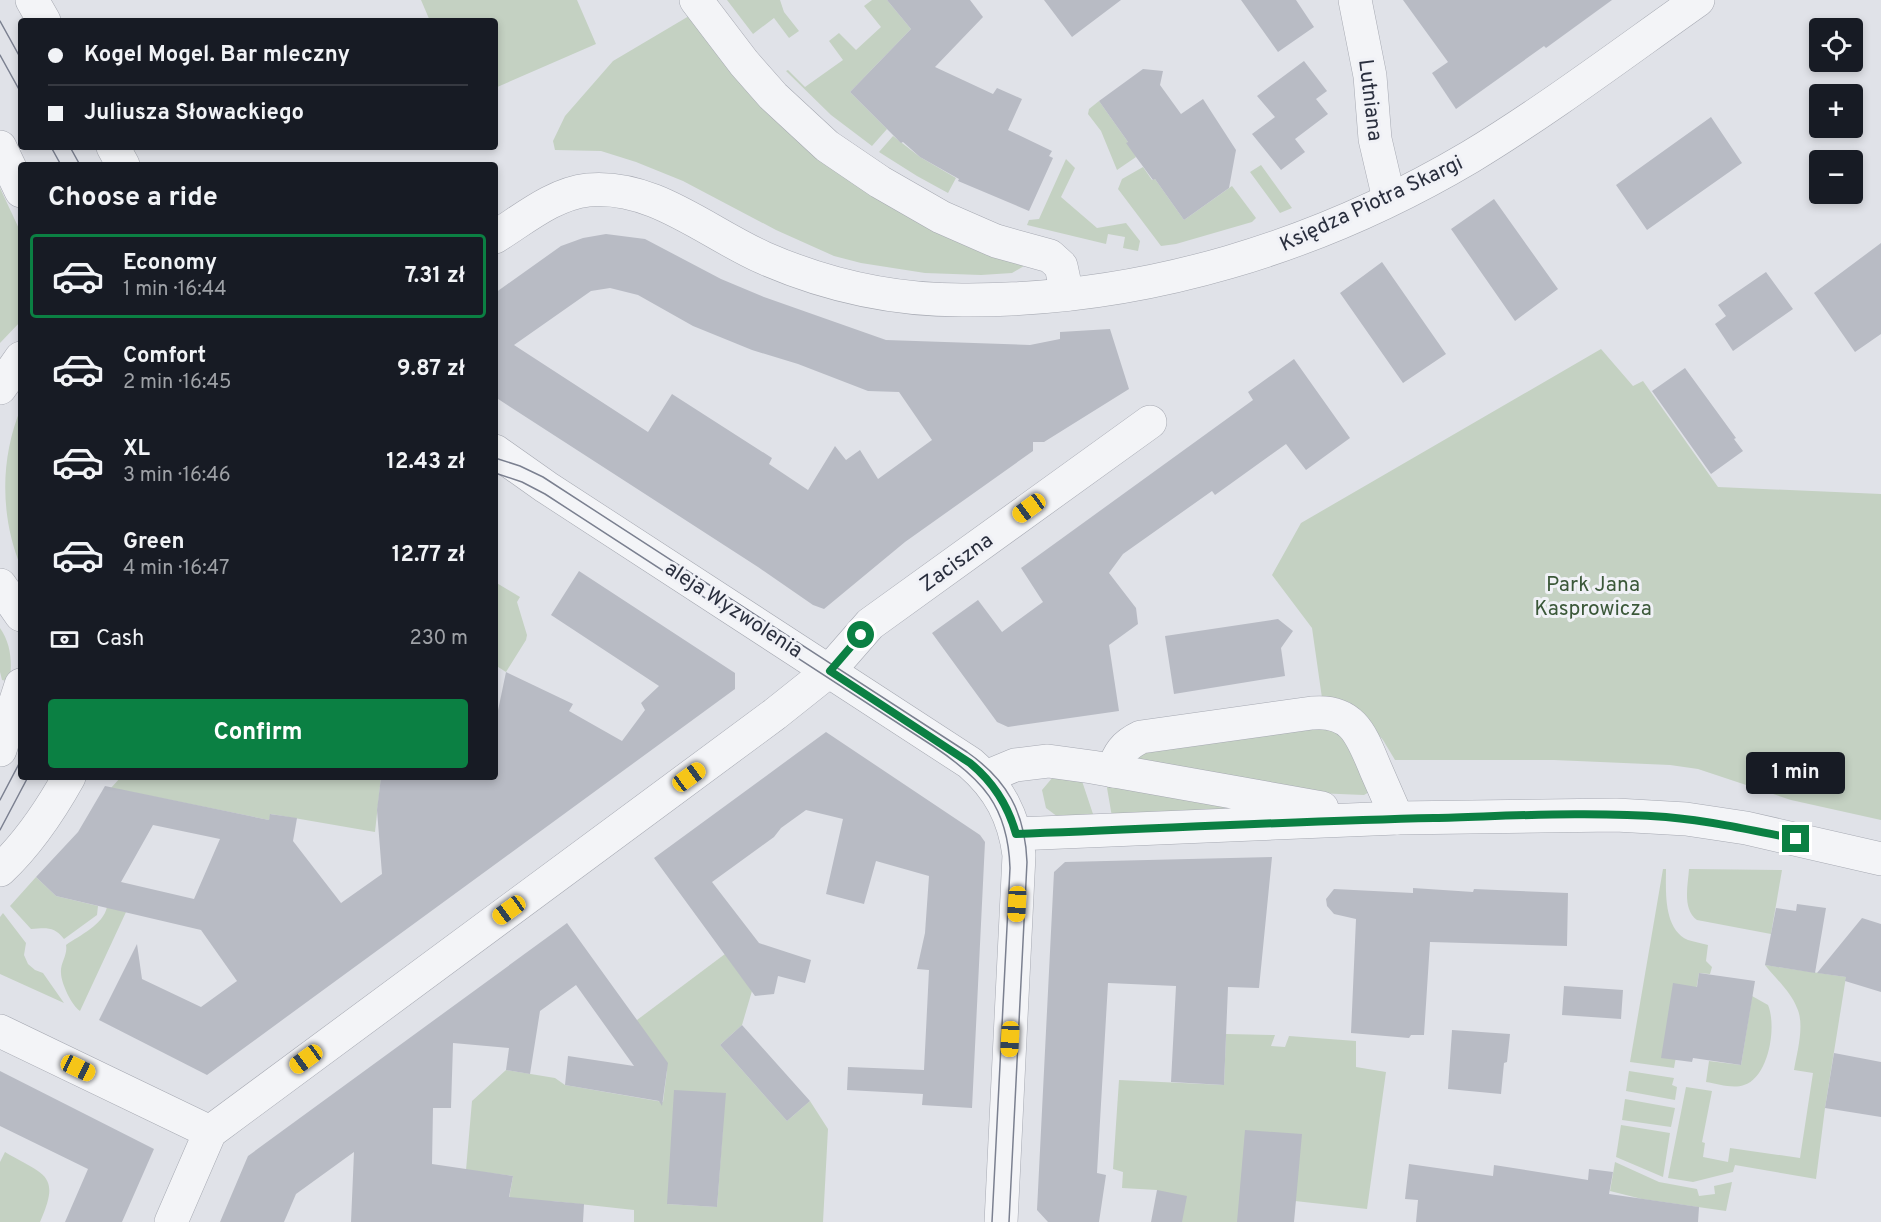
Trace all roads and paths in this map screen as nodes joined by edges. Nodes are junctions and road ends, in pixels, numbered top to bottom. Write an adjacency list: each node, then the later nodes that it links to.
1 (32, 0): 5 (street)
2 (696, 0): 10 (street)
3 (1355, 0): 8 (street, Lutniana)
4 (1698, 0): 8 (street, Księdza Piotra Skargi)
5 (42, 18)
6 (0, 147): 7 (street)
7 (18, 185)
8 (1389, 199): 10 (street, Księdza Piotra Skargi)
9 (498, 235): 10 (street, Księdza Piotra Skargi)
10 (1067, 294)
11 (18, 359): 13 (street)
12 (18, 361): 14 (street)
13 (0, 368)
14 (0, 388)
15 (1150, 422): 19 (street, Zaciszna)
16 (498, 453): 18 (street, aleja Wyzwolenia)
17 (498, 476): 18 (street, aleja Wyzwolenia)
18 (546, 487): 19 (street, aleja Wyzwolenia)
19 (830, 671): 23 (street, aleja Wyzwolenia); 30 (street, Zaciszna)
20 (18, 694): 21 (street)
21 (0, 750)
22 (1113, 771): 23 (street); 25 (street); 25 (street)
23 (986, 777): 26 (street, aleja Wyzwolenia)
24 (67, 780): 28 (street)
25 (1397, 818): 26 (street); 27 (street)
26 (1016, 834): 32 (street, aleja Wyzwolenia)
27 (1881, 859)
28 (0, 870)
29 (0, 1031): 30 (street)
30 (210, 1132): 31 (street)
31 (171, 1222)
32 (1001, 1222)

